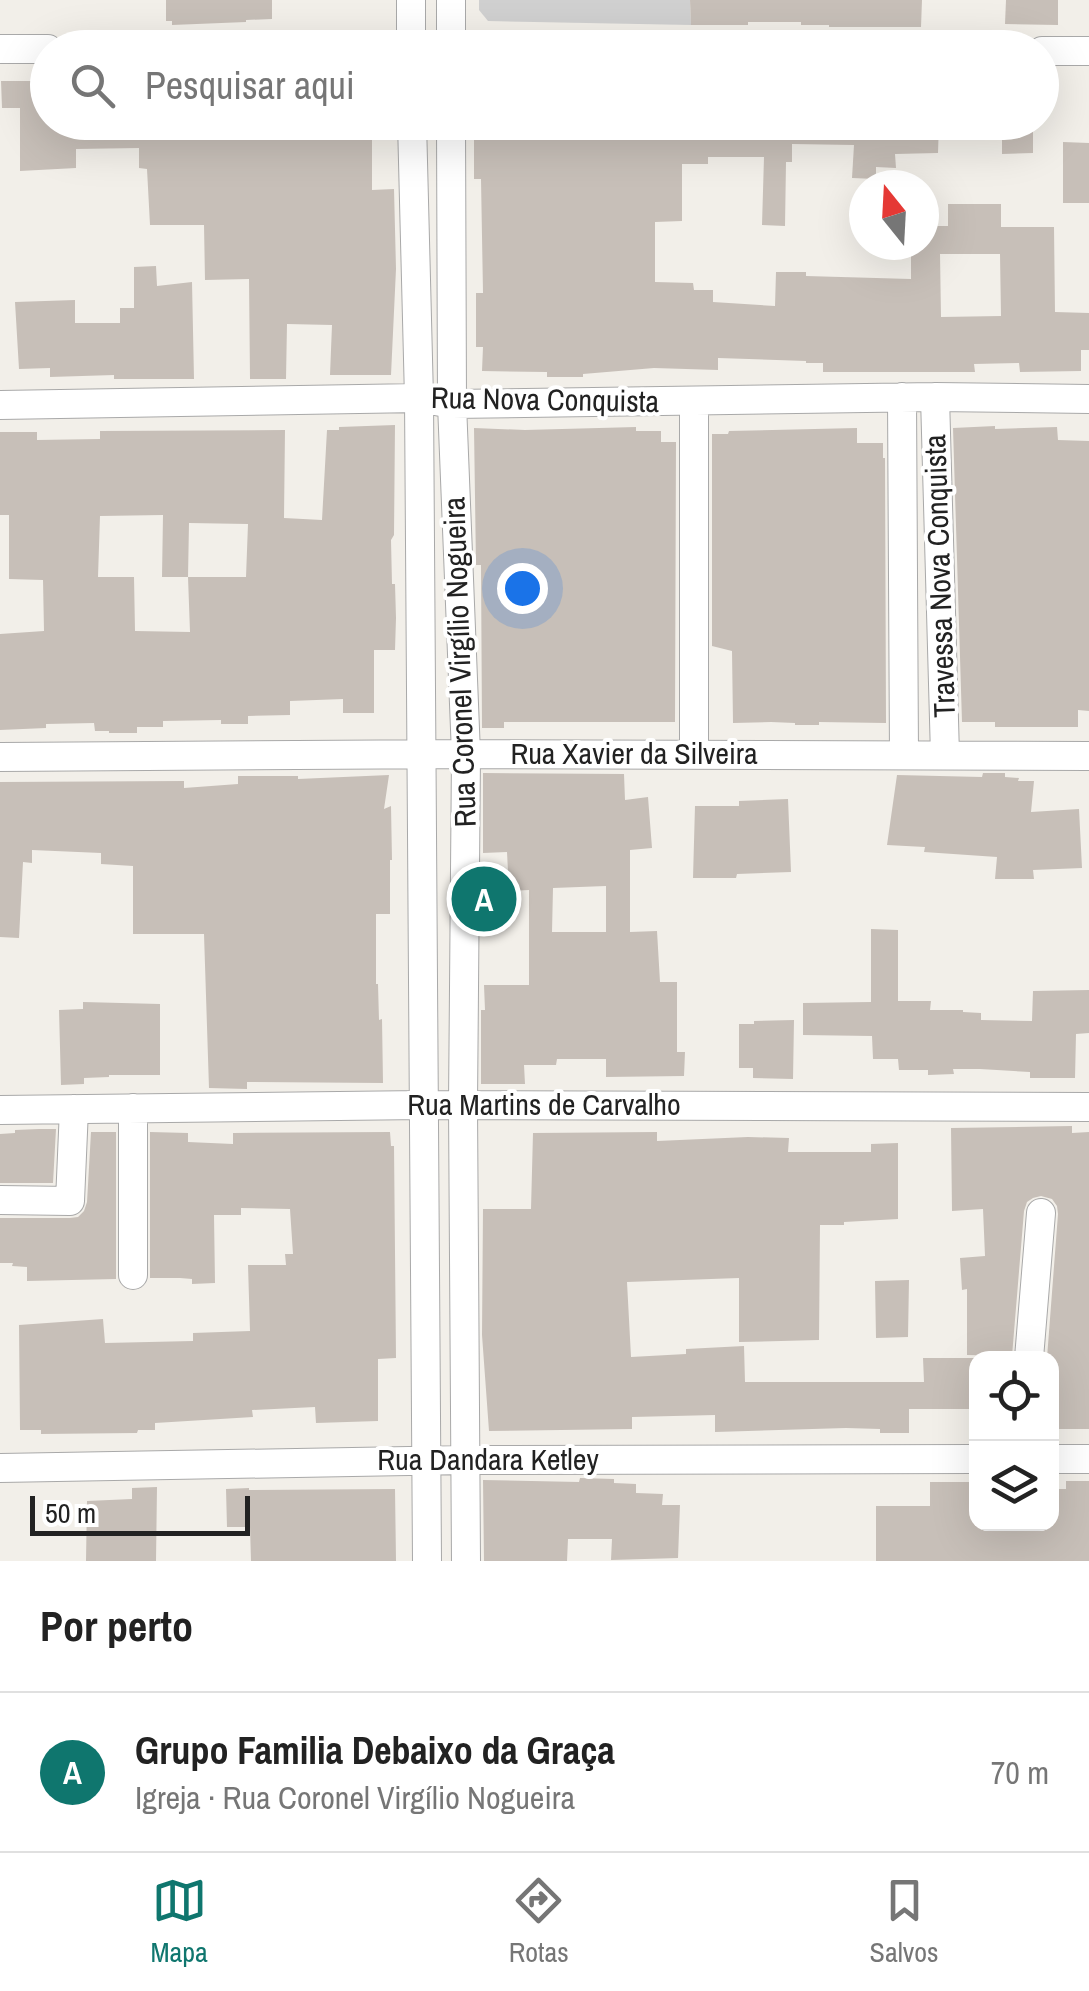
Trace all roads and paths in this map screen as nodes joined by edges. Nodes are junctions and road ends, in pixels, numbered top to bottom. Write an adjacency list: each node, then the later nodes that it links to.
1 (411, 0): 3 (street)
2 (451, 0): 4 (street)
3 (415, 30)
4 (451, 30)
5 (30, 48): 6 (street)
6 (0, 49)
7 (1059, 50): 8 (street)
8 (1089, 50)
9 (412, 140): 13 (street, Rua Coronel Virgílio Nogueira)
10 (452, 140): 16 (street, Rua Coronel Virgílio Nogueira)
11 (935, 396): 12 (street, Rua Nova Conquista); 14 (street, Rua Nova Conquista); 19 (street, Travessa Nova Conquista)
12 (902, 397): 15 (street, Rua Nova Conquista); 18 (street)
13 (419, 398): 16 (street, Rua Nova Conquista); 17 (street, Rua Nova Conquista); 20 (street, Rua Coronel Virgílio Nogueira)
14 (1089, 399)
15 (694, 401): 16 (street, Rua Nova Conquista); 22 (street)
16 (452, 404): 21 (street, Rua Coronel Virgílio Nogueira)
17 (0, 405)
18 (903, 576): 19 (street); 23 (street)
19 (940, 576): 24 (street, Travessa Nova Conquista)
20 (422, 754): 21 (street, Rua Xavier da Silveira); 26 (street, Rua Xavier da Silveira); 27 (street, Rua Coronel Virgílio Nogueira)
21 (466, 754): 22 (street, Rua Xavier da Silveira); 28 (street, Rua Coronel Virgílio Nogueira)
22 (694, 754): 23 (street, Rua Xavier da Silveira)
23 (904, 755): 24 (street, Rua Xavier da Silveira)
24 (944, 755): 25 (street, Rua Xavier da Silveira)
25 (1089, 756)
26 (0, 757)
27 (422, 1104): 28 (street, Rua Martins de Carvalho); 30 (street, Rua Martins de Carvalho); 40 (street, Rua Coronel Virgílio Nogueira)
28 (463, 1105): 29 (street, Rua Martins de Carvalho); 41 (street, Rua Coronel Virgílio Nogueira)
29 (1089, 1107)
30 (132, 1108): 31 (street, Rua Martins de Carvalho); 35 (street)
31 (74, 1109): 32 (street, Rua Martins de Carvalho); 33 (street)
32 (0, 1110)
33 (0, 1200)
34 (1041, 1213): 36 (street)
35 (133, 1276)
36 (1030, 1351)
37 (969, 1459): 41 (street, Rua Dandara Ketley)
38 (1059, 1459): 39 (street)
39 (1089, 1459)
40 (426, 1460): 41 (street, Rua Dandara Ketley); 42 (street, Rua Dandara Ketley); 43 (street, Rua Coronel Virgílio Nogueira)
41 (466, 1460): 44 (street, Rua Coronel Virgílio Nogueira)
42 (0, 1468)
43 (427, 1561)
44 (466, 1561)

